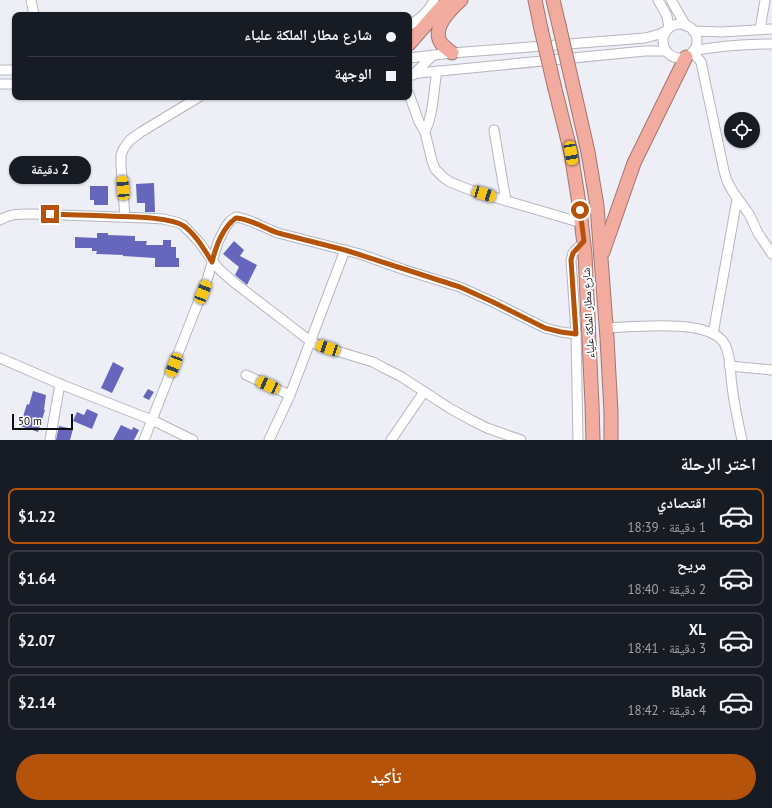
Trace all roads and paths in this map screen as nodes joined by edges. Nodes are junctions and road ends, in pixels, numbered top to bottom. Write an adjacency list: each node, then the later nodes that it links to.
1 (31, 0): 10 (street)
2 (434, 0): 11 (street)
3 (449, 0): 16 (highway)
4 (461, 0): 19 (highway)
5 (535, 0): 38 (highway, شارع مطار الملكة علياء, bridge)
6 (553, 0): 42 (highway, شارع مطار الملكة علياء, bridge)
7 (658, 0): 13 (street)
8 (670, 0): 12 (street)
9 (765, 0): 14 (street)
10 (33, 12)
11 (412, 24)
12 (690, 28): 13 (street); 14 (street); 20 (street)
13 (668, 29): 18 (street); 19 (street)
14 (760, 29): 15 (street)
15 (772, 29)
16 (412, 41)
17 (772, 44): 20 (street)
18 (666, 51): 20 (street); 25 (street)
19 (452, 53): 21 (street)
20 (690, 54): 34 (street); 42 (highway)
21 (432, 56): 22 (street); 26 (street)
22 (412, 58)
23 (0, 70): 24 (street)
24 (12, 70)
25 (437, 71): 27 (street); 33 (street)
26 (412, 75)
27 (412, 76)
28 (0, 84): 29 (street)
29 (12, 84)
30 (194, 100): 36 (street)
31 (411, 100): 33 (street)
32 (494, 130): 35 (street)
33 (425, 132): 35 (street)
34 (737, 199): 41 (street); 46 (street)
35 (506, 201): 38 (street)
36 (125, 217): 37 (street); 43 (street)
37 (0, 220)
38 (582, 223): 39 (highway, شارع مطار الملكة علياء)
39 (584, 241): 45 (street); 63 (highway, شارع مطار الملكة علياء)
40 (345, 250): 43 (street); 45 (street); 47 (street)
41 (772, 254)
42 (602, 255): 44 (highway, شارع مطار الملكة علياء)
43 (212, 262): 47 (street); 55 (street)
44 (606, 328): 46 (street); 64 (highway, شارع مطار الملكة علياء)
45 (576, 334): 62 (street)
46 (713, 334): 49 (street)
47 (310, 341): 53 (street); 54 (street)
48 (0, 358): 52 (street)
49 (730, 366): 50 (street); 65 (street)
50 (772, 370)
51 (246, 375): 54 (street)
52 (60, 384): 55 (street); 56 (street)
53 (424, 392): 60 (street); 61 (street)
54 (290, 395): 59 (street)
55 (152, 420): 57 (street); 58 (street)
56 (50, 440)
57 (144, 440)
58 (192, 440)
59 (269, 440)
60 (391, 440)
61 (521, 440)
62 (578, 440)
63 (593, 440)
64 (611, 440)
65 (742, 440)

